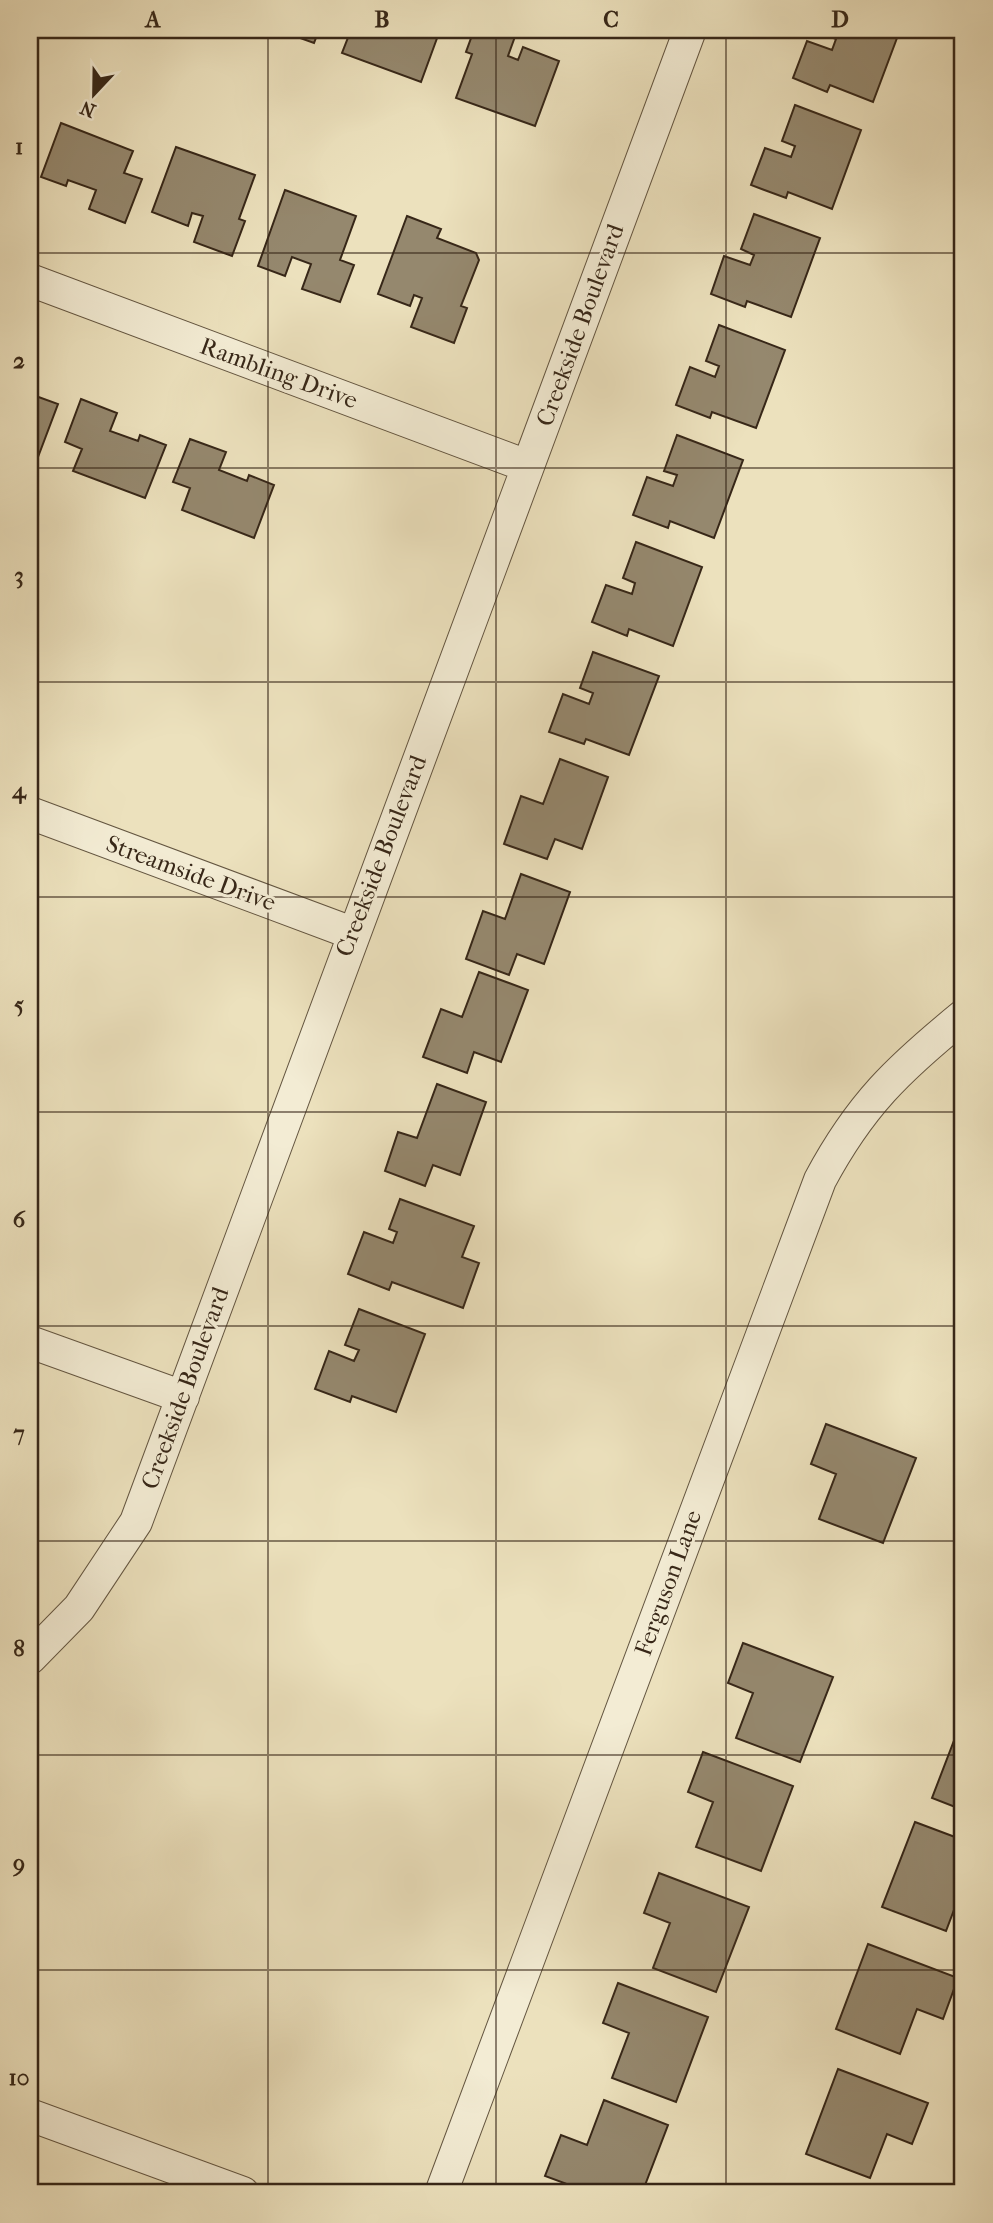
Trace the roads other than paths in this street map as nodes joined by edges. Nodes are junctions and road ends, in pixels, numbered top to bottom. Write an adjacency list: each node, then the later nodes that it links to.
1 (690, 30): 3 (street, Creekside Boulevard)
2 (30, 280): 3 (street, Rambling Drive)
3 (527, 466): 5 (street, Creekside Boulevard)
4 (30, 813): 5 (street, Streamside Drive)
5 (352, 933): 8 (street, Creekside Boulevard)
6 (963, 1016): 12 (street, Ferguson Lane)
7 (30, 1342): 8 (street)
8 (183, 1397): 9 (street, Creekside Boulevard)
9 (30, 1658)
10 (30, 2115): 11 (street)
11 (243, 2193)
12 (441, 2193)

